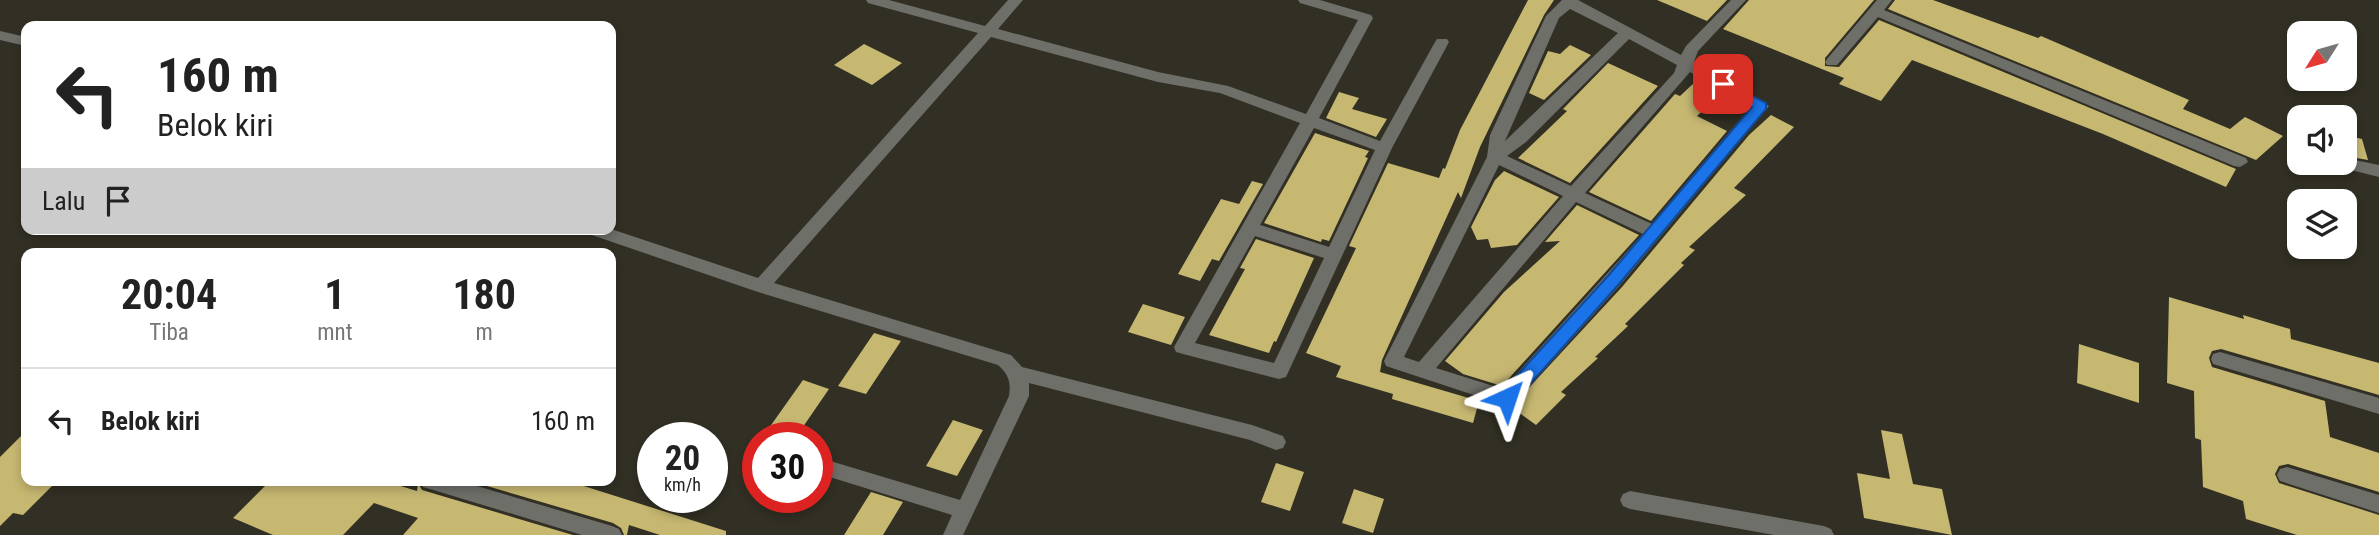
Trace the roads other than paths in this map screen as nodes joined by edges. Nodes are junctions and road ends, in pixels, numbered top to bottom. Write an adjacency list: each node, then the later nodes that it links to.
1 (873, 0): 7 (street)
2 (1016, 0): 7 (street)
3 (1305, 0): 14 (street)
4 (1738, 0): 12 (street)
5 (1569, 1): 8 (street); 16 (street)
6 (1880, 6): 13 (street); 17 (street)
7 (987, 32): 14 (street); 25 (street)
8 (1628, 32): 12 (street); 16 (street)
9 (0, 35): 10 (street)
10 (21, 41)
11 (1442, 41): 15 (street)
12 (1685, 62): 20 (street); 22 (street)
13 (1832, 62)
14 (1308, 121): 15 (street); 21 (street)
15 (1384, 148): 24 (street)
16 (1495, 157): 20 (street); 27 (street)
17 (2240, 162)
18 (2357, 166): 19 (street)
19 (2379, 171)
20 (1574, 194): 22 (street); 27 (street)
21 (1252, 229): 24 (street); 24 (street)
22 (1653, 232): 27 (street)
23 (610, 235): 25 (street)
24 (1333, 254)
25 (761, 286): 28 (street)
26 (2220, 359): 29 (street)
27 (1422, 371)
28 (1018, 373): 30 (street); 36 (street)
29 (2379, 406)
30 (1276, 442)
31 (833, 470): 36 (street)
32 (2287, 475): 35 (street)
33 (447, 486): 37 (street)
34 (1630, 500): 39 (street)
35 (2379, 504)
36 (965, 510): 38 (street)
37 (612, 535)
38 (953, 535)
39 (1824, 535)

